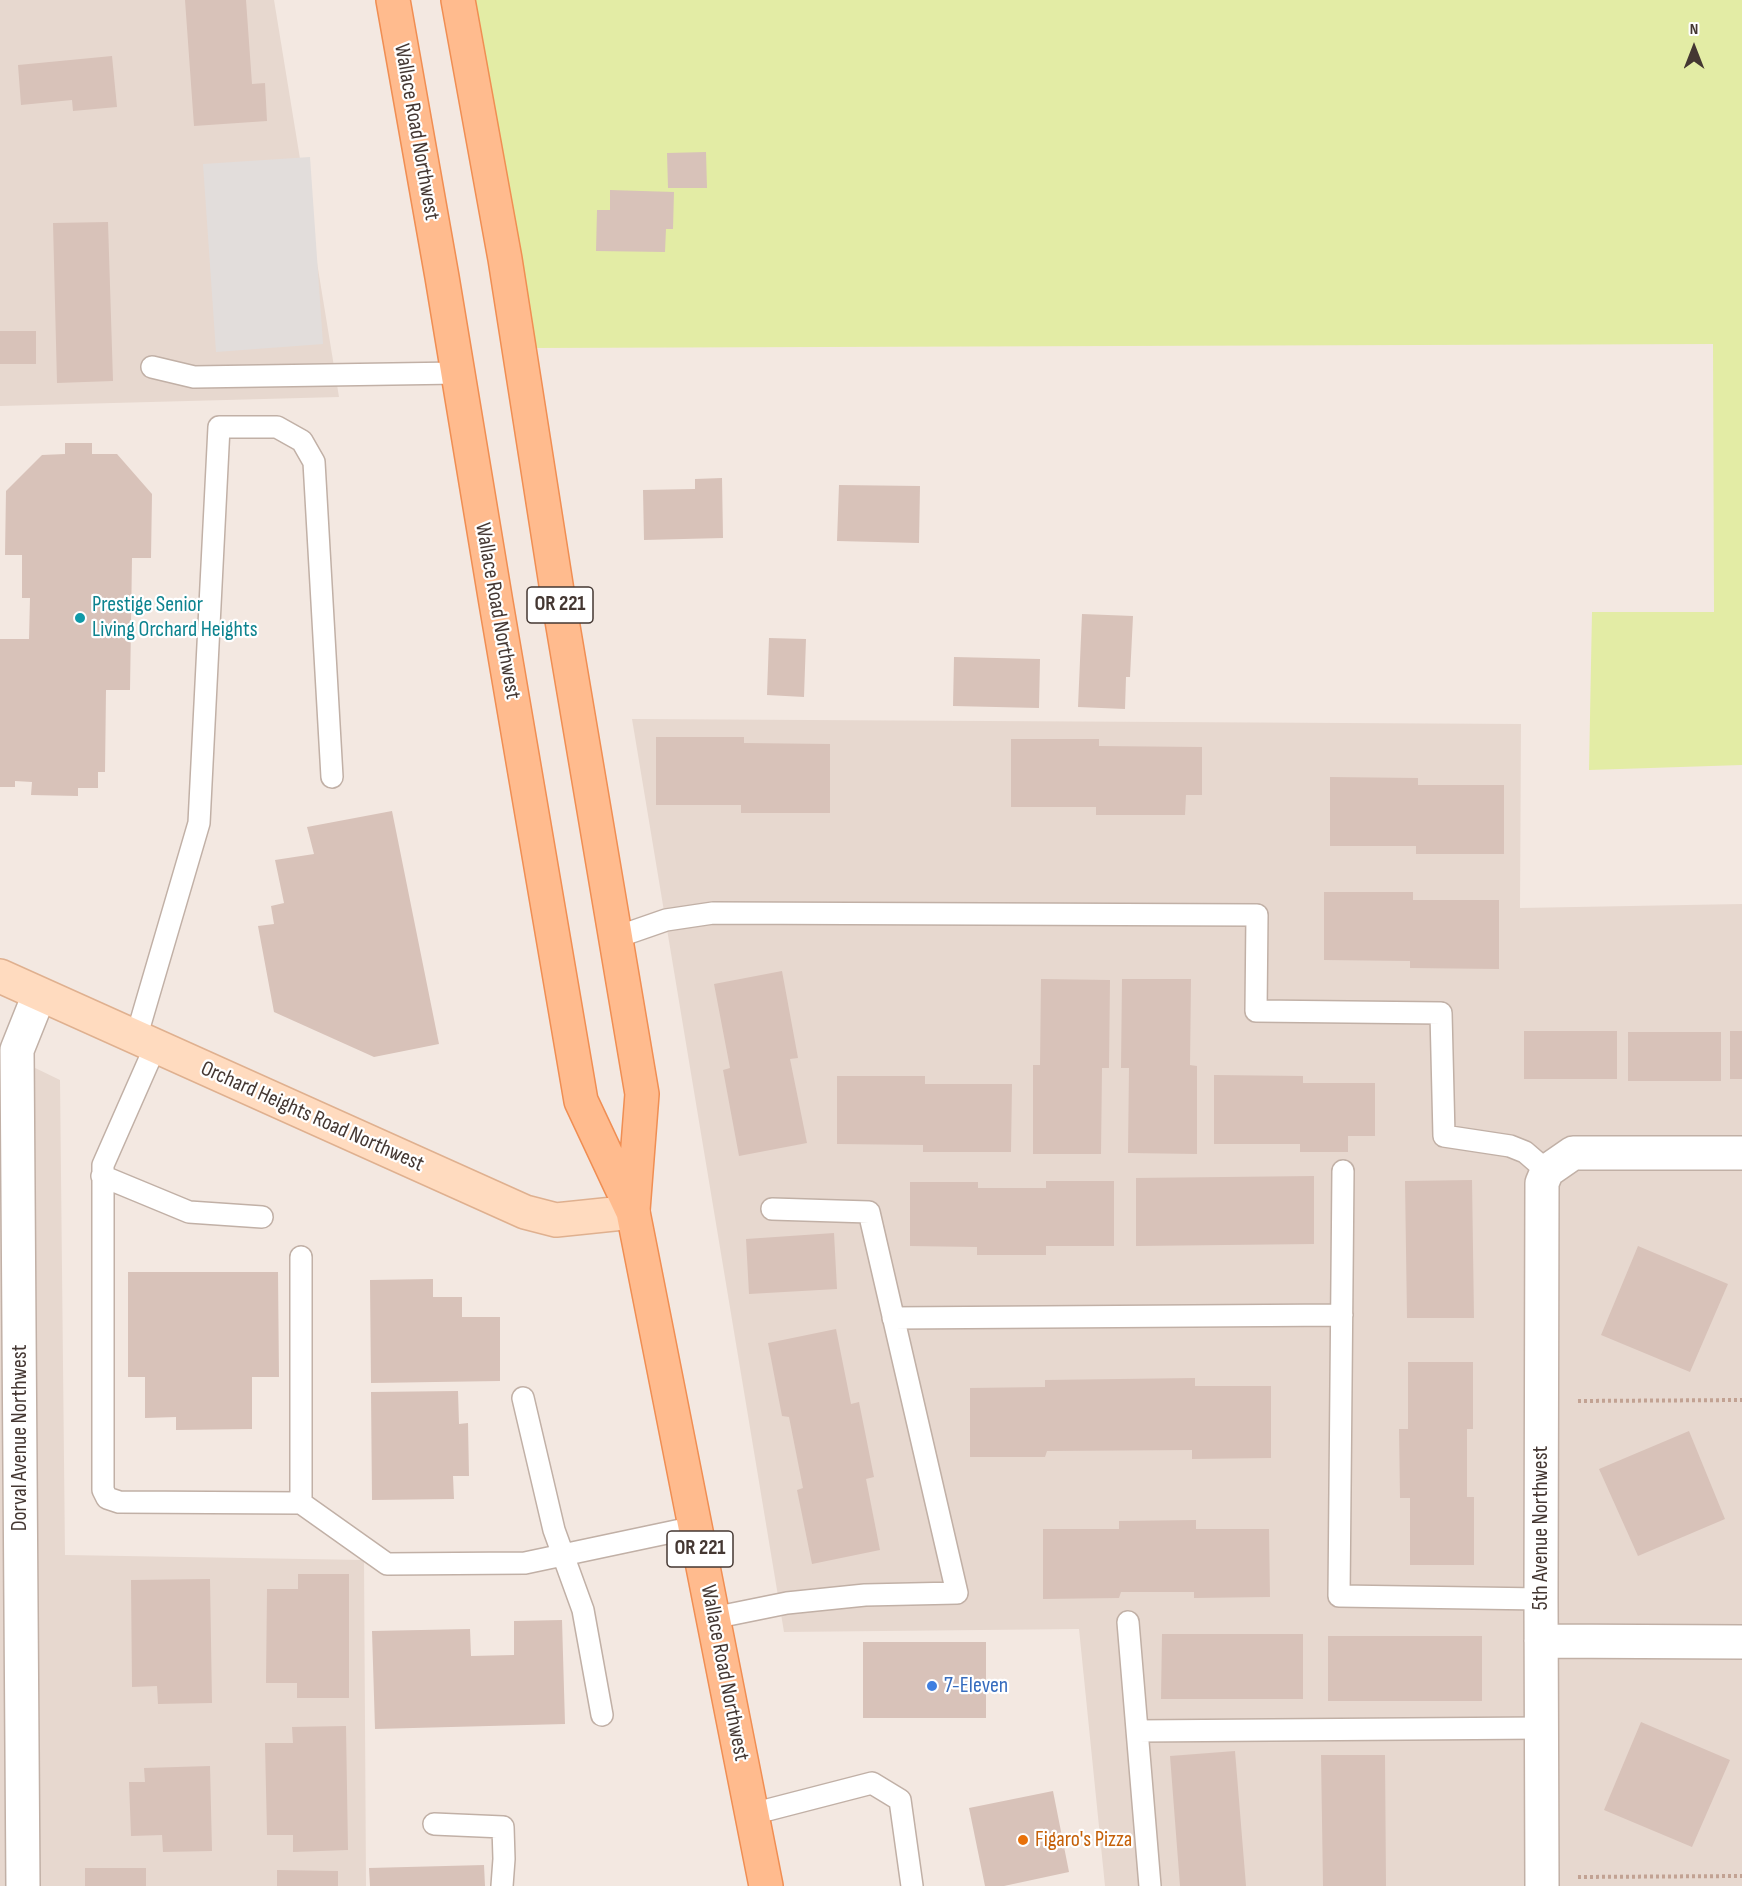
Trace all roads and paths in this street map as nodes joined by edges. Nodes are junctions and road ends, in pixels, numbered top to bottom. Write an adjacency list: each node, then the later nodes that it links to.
1 (393, 0): 4 (main road, Wallace Road Northwest / OR 221)
2 (458, 0): 6 (main road, Wallace Road Northwest / OR 221)
3 (152, 367): 4 (lane)
4 (458, 374): 16 (main road, Wallace Road Northwest / OR 221)
5 (332, 777): 9 (lane)
6 (617, 937): 12 (lane); 16 (main road, Wallace Road Northwest / OR 221)
7 (0, 976): 8 (main road, Orchard Heights Road Northwest)
8 (39, 995): 9 (main road, Orchard Heights Road Northwest); 14 (street, Dorval Avenue Northwest)
9 (146, 1042): 13 (lane); 16 (main road, Orchard Heights Road Northwest)
10 (1742, 1152): 12 (street)
11 (1343, 1172): 19 (lane)
12 (1547, 1172): 23 (street, 5th Avenue Northwest)
13 (102, 1176): 17 (lane); 24 (lane)
14 (9, 1195): 39 (street, Dorval Avenue Northwest)
15 (772, 1209): 20 (lane)
16 (633, 1212): 25 (main road, Wallace Road Northwest / OR 221)
17 (262, 1217)
18 (301, 1257): 24 (lane)
19 (1342, 1315): 20 (lane); 27 (lane)
20 (893, 1318): 28 (lane)
21 (523, 1398): 26 (lane)
22 (1742, 1400): 23 (path)
23 (1542, 1401): 27 (street, 5th Avenue Northwest)
24 (301, 1503): 26 (lane)
25 (695, 1527): 26 (lane); 28 (main road, Wallace Road Northwest / OR 221)
26 (564, 1554): 32 (lane)
27 (1541, 1599): 30 (street, 5th Avenue Northwest)
28 (713, 1618): 35 (main road, Wallace Road Northwest / OR 221)
29 (1128, 1622): 34 (lane)
30 (1541, 1641): 31 (street); 33 (street, 5th Avenue Northwest)
31 (1742, 1642)
32 (602, 1715)
33 (1541, 1728): 34 (lane); 38 (street, 5th Avenue Northwest)
34 (1137, 1731): 43 (lane)
35 (752, 1815): 41 (main road, Wallace Road Northwest / OR 221); 42 (lane)
36 (434, 1824): 40 (lane)
37 (1742, 1876): 38 (path)
38 (1542, 1882)
39 (23, 1886)
40 (502, 1886)
41 (766, 1886)
42 (912, 1886)
43 (1150, 1886)

